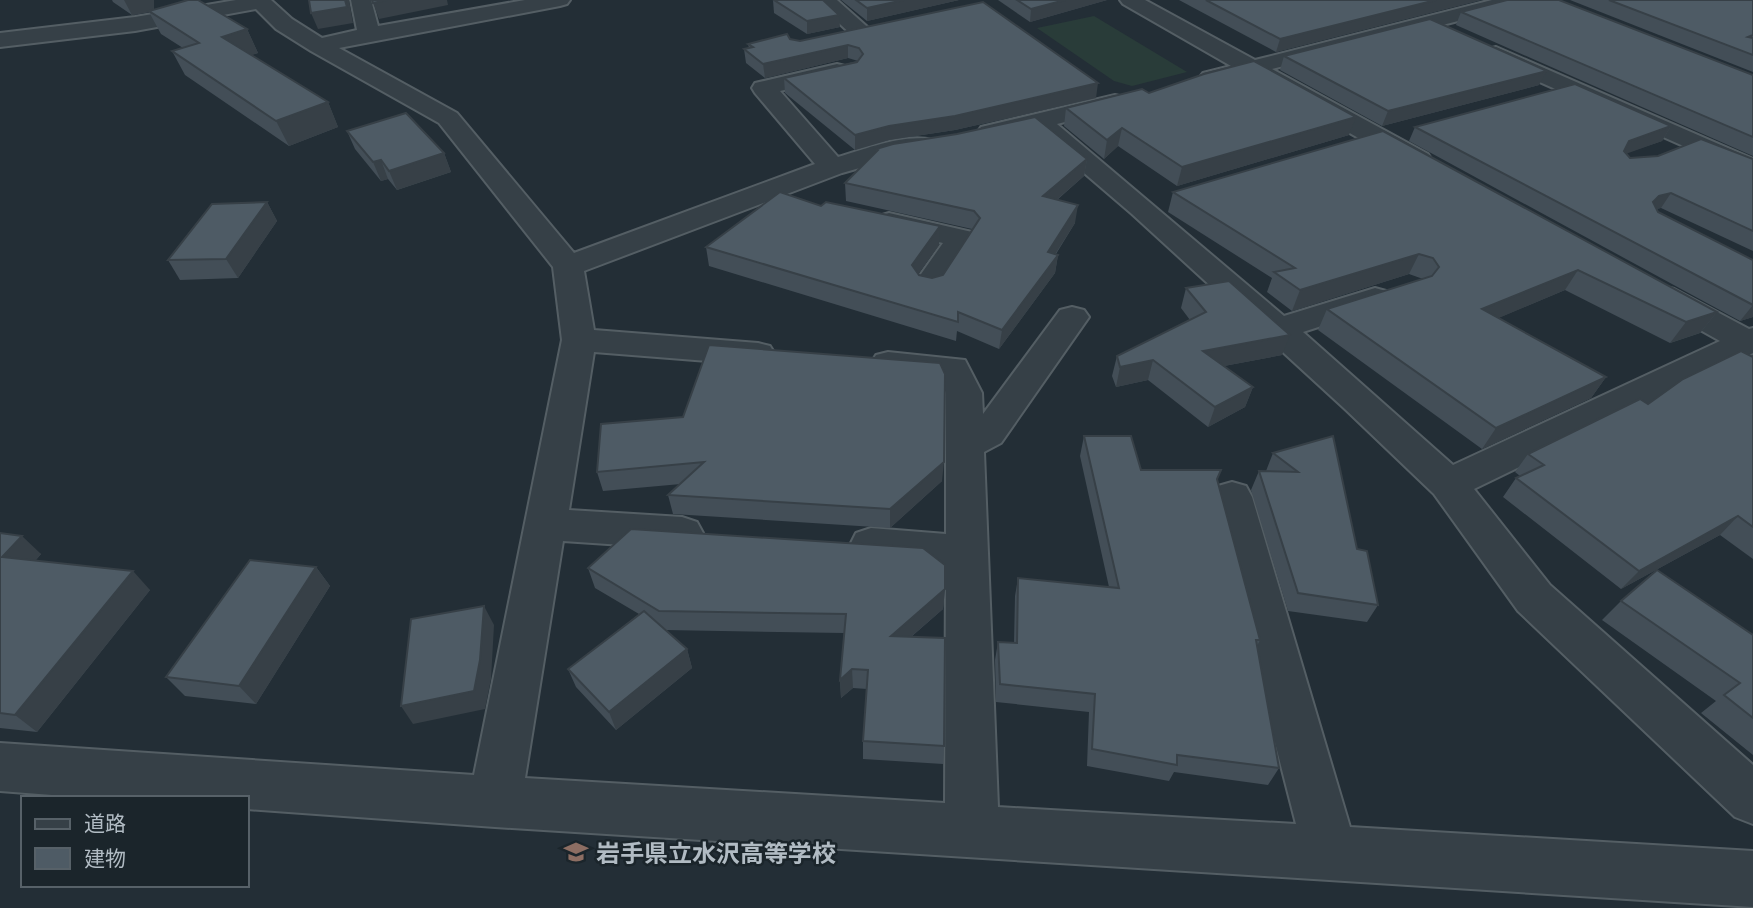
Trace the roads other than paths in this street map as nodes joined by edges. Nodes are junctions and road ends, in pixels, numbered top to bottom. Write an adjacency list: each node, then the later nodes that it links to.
1 (361, 0): 11 (street)
2 (560, 0): 7 (street)
3 (824, 0): 10 (street)
4 (1130, 0): 15 (street)
5 (1517, 0): 8 (street)
6 (260, 1): 13 (street); 14 (street)
7 (506, 5): 11 (street)
8 (1427, 23): 15 (street); 19 (street)
9 (887, 26): 10 (street)
10 (862, 32): 12 (street)
11 (369, 34): 14 (street)
12 (837, 37)
13 (0, 40)
14 (319, 46): 33 (street)
15 (1252, 67): 17 (street); 23 (street)
16 (849, 68): 27 (street)
17 (1187, 84)
18 (1098, 85): 21 (street)
19 (1570, 87): 20 (street); 24 (street)
20 (1531, 97)
21 (1039, 122): 27 (street); 38 (street)
22 (1417, 128): 23 (street)
23 (1378, 138): 25 (street); 29 (street)
24 (1692, 142): 26 (street); 28 (street)
25 (1339, 149)
26 (1656, 155)
27 (832, 167): 30 (street)
28 (1753, 169)
29 (1438, 171)
30 (761, 194): 31 (street); 33 (street)
31 (814, 205)
32 (867, 217): 35 (street)
33 (568, 266): 39 (street)
34 (1640, 283): 40 (street)
35 (930, 284)
36 (1410, 287): 38 (street)
37 (1072, 317): 43 (street)
38 (1277, 329): 44 (street)
39 (579, 340): 41 (street); 46 (street)
40 (1750, 341): 44 (street)
41 (787, 356)
42 (856, 361): 43 (street)
43 (965, 445): 49 (street)
44 (1448, 485): 51 (street)
45 (1232, 497): 54 (street)
46 (545, 524): 47 (street); 52 (street)
47 (722, 536)
48 (831, 543): 49 (street)
49 (967, 552): 53 (street)
50 (0, 767): 52 (street)
51 (1753, 799)
52 (495, 802): 53 (street)
53 (972, 831): 54 (street)
54 (1330, 853): 55 (street)
55 (1753, 879)

